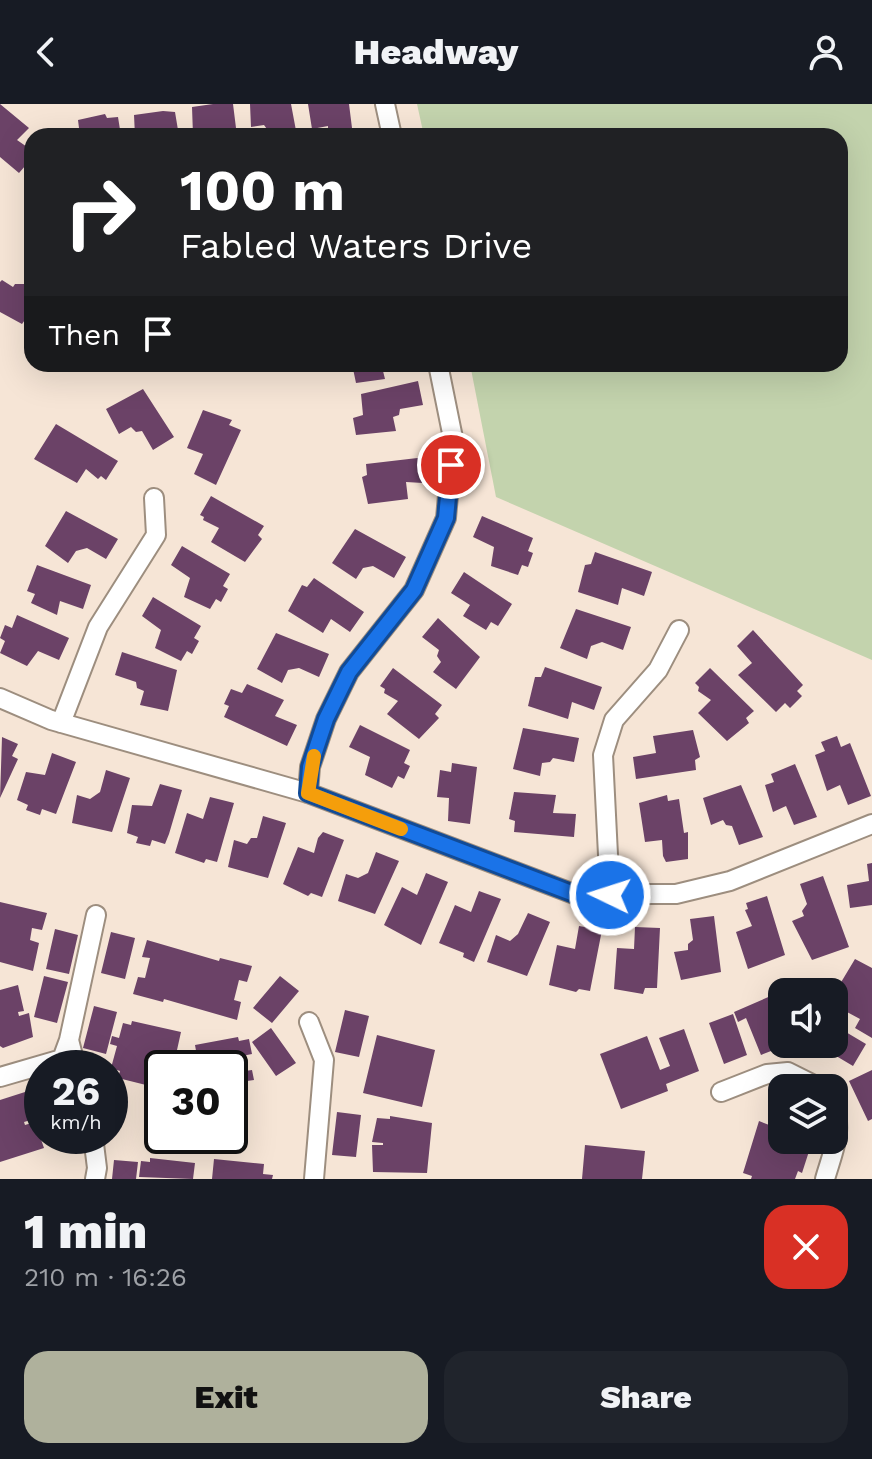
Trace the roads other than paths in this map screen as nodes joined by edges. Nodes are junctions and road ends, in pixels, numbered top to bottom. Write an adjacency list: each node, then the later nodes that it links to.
1 (385, 104): 2 (street)
2 (390, 128)
3 (440, 372): 8 (street)
4 (154, 498): 7 (street)
5 (679, 630): 10 (street)
6 (0, 698): 7 (street)
7 (61, 723): 8 (street)
8 (308, 793): 10 (street)
9 (872, 824): 10 (street)
10 (610, 895)
11 (96, 915): 13 (street)
12 (309, 1022): 21 (street)
13 (69, 1040): 14 (street); 16 (street)
14 (72, 1050)
15 (792, 1074): 17 (street)
16 (0, 1077)
17 (721, 1092)
18 (95, 1154): 20 (street)
19 (833, 1154): 22 (street)
20 (95, 1179)
21 (314, 1179)
22 (825, 1179)

